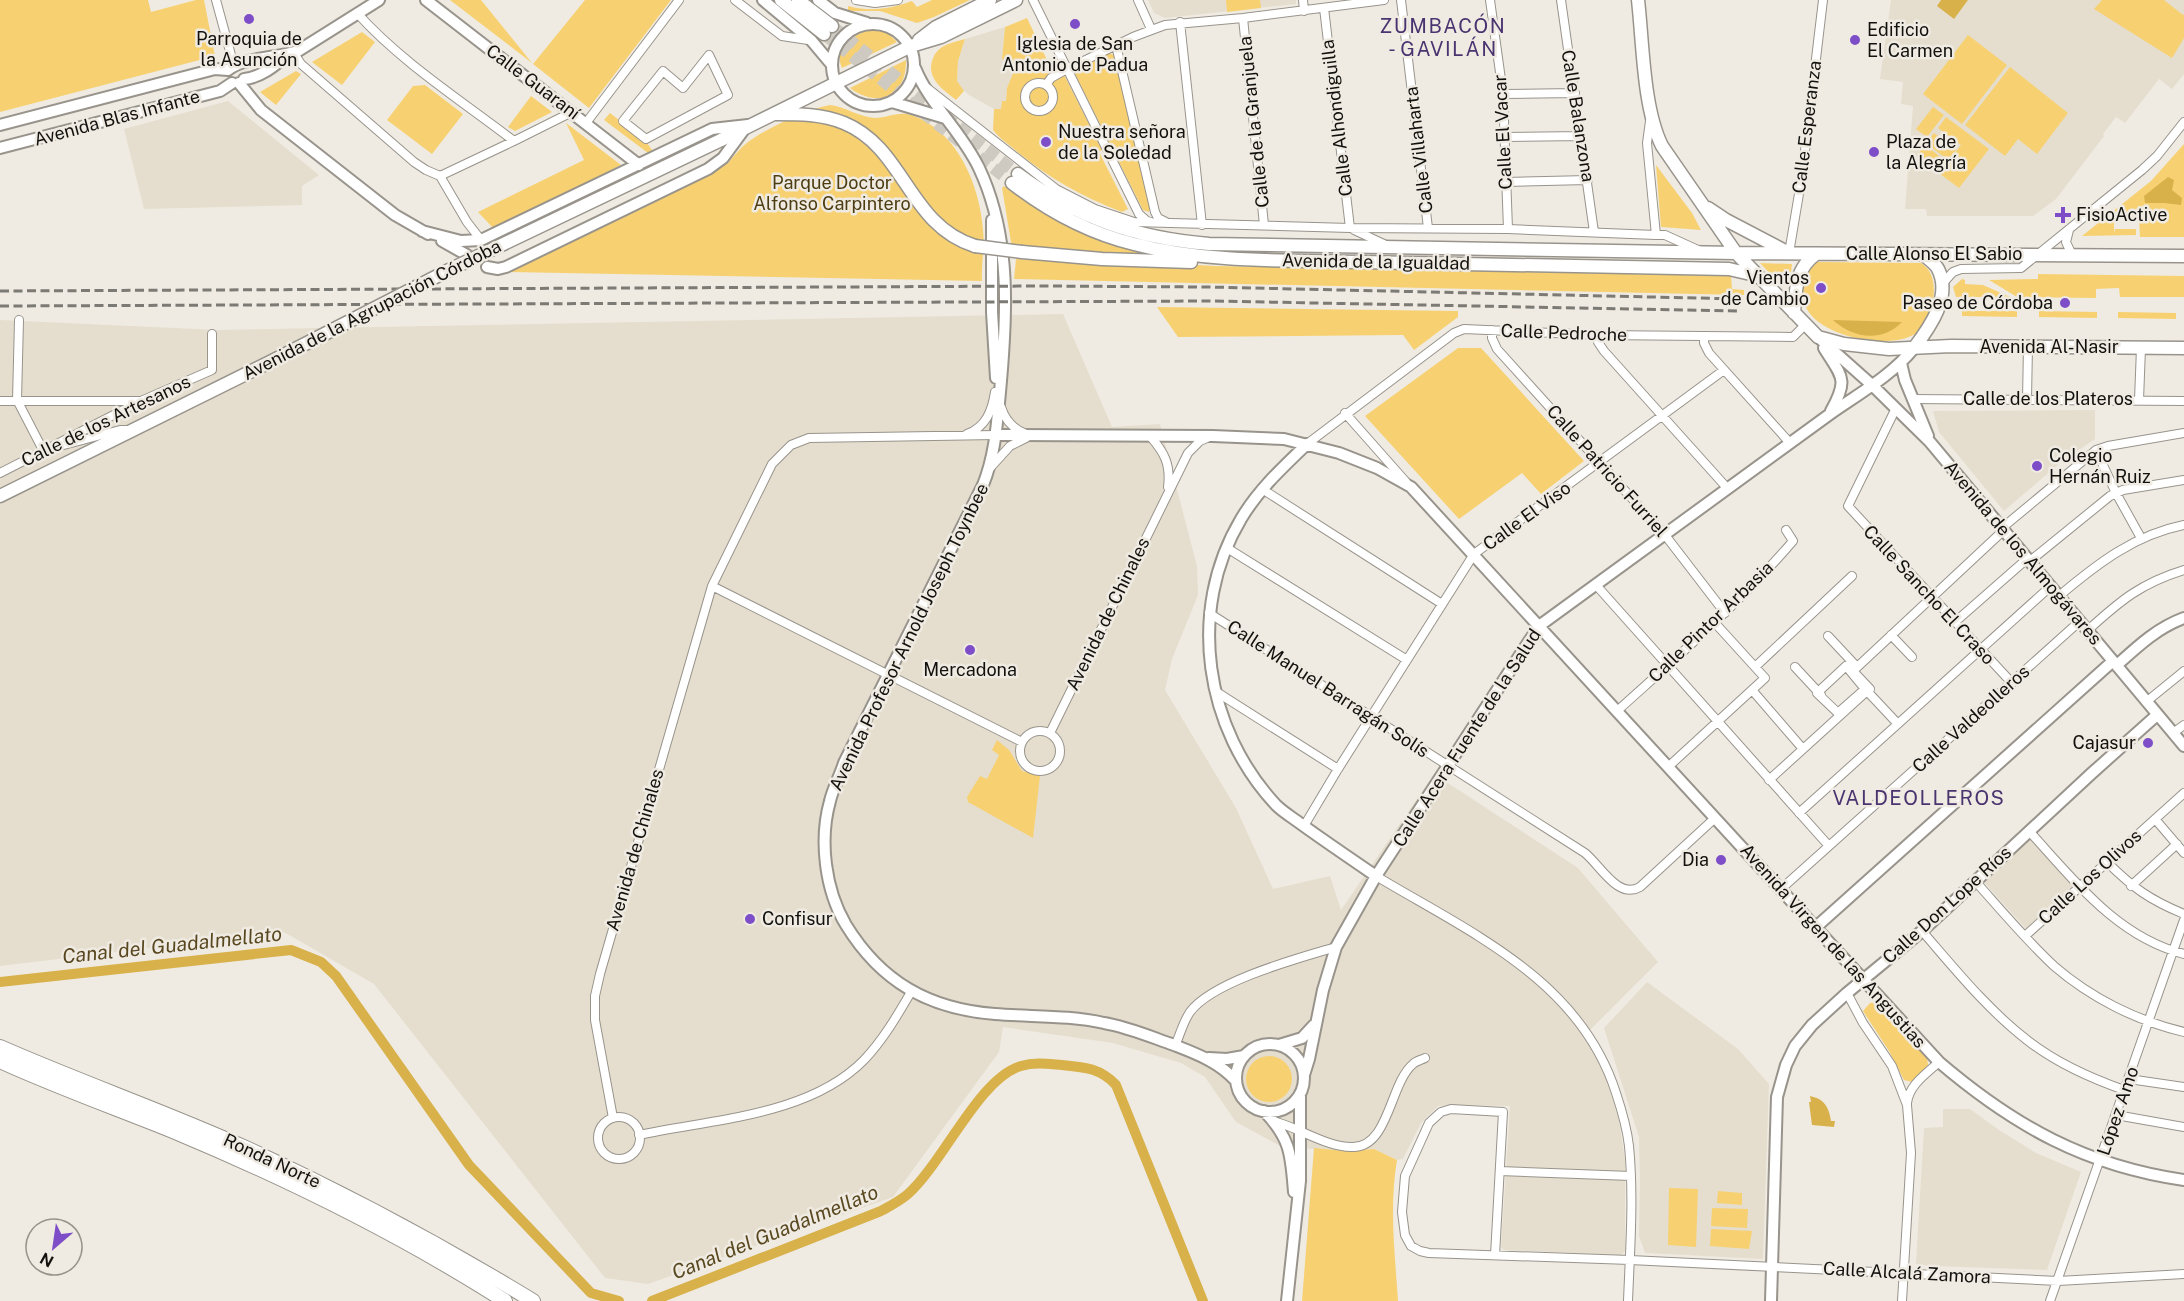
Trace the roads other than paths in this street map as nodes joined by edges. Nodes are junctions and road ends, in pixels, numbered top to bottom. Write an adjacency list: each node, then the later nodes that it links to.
1 (216, 0): 35 (street)
2 (379, 0): 25 (street, Avenida Blas Infante)
3 (426, 0): 46 (street, Calle Guaraní)
4 (679, 0): 51 (street)
5 (735, 0): 30 (street)
6 (763, 0): 30 (street)
7 (781, 0): 8 (main road)
8 (798, 0)
9 (818, 0): 28 (street)
10 (856, 0): 11 (street)
11 (898, 0)
12 (990, 0): 32 (main road, Avenida de la Agrupación Córdoba)
13 (1016, 0): 32 (main road, Avenida de la Agrupación Córdoba)
14 (1033, 0): 37 (street)
15 (1138, 0): 29 (street)
16 (1303, 0): 24 (street)
17 (1384, 0): 23 (street)
18 (1401, 0): 69 (street, Calle Villaharta)
19 (1490, 0): 43 (street, Calle El Vacar)
20 (1561, 0): 42 (street, Calle Balanzona)
21 (1638, 0): 47 (main road)
22 (1823, 0): 79 (street, Calle Esperanza)
23 (1324, 8): 24 (street); 68 (street, Calle Alhondiguilla)
24 (1304, 11): 26 (street)
25 (357, 13): 33 (street, Avenida Blas Infante); 56 (street)
26 (1243, 18): 27 (street); 67 (street, Calle de la Granjuela)
27 (1180, 22): 29 (street); 66 (street)
28 (870, 24): 32 (street); 34 (street)
29 (1151, 29): 31 (street)
30 (811, 40): 34 (street)
31 (1116, 45): 37 (street); 65 (street)
32 (911, 46): 36 (street, Avenida Profesor Arnold Joseph Toynbee); 39 (main road, Avenida de la Agrupación Córdoba)
33 (289, 54): 35 (street, Avenida Blas Infante); 38 (street, Avenida Blas Infante); 59 (street)
34 (832, 65): 39 (street)
35 (233, 67): 38 (street); 38 (street); 52 (street, Avenida Blas Infante)
36 (915, 68): 40 (street, Avenida Profesor Arnold Joseph Toynbee); 45 (street)
37 (1067, 69): 41 (street); 64 (street)
38 (238, 82): 57 (street, Avenida Blas Infante); 72 (street)
39 (836, 83): 45 (street); 48 (main road, Avenida de la Agrupación Córdoba)
40 (924, 85): 49 (street, Avenida Profesor Arnold Joseph Toynbee); 64 (street, Avenida de la Igualdad)
41 (1046, 85)
42 (1575, 93): 43 (street); 54 (street, Calle Balanzona)
43 (1503, 94): 55 (street, Calle El Vacar)
44 (728, 95): 44 (street)
45 (892, 102): 49 (street)
46 (572, 112): 51 (street, Calle Guaraní); 56 (street)
47 (1650, 113): 63 (main road); 74 (street)
48 (775, 114): 53 (main road, Avenida de la Agrupación Córdoba); 86 (main road, bridge)
49 (945, 118): 62 (street, Avenida Profesor Arnold Joseph Toynbee)
50 (2184, 122): 70 (street, Calle Alonso El Sabio)
51 (586, 123): 58 (street, Calle Guaraní)
52 (0, 125)
53 (749, 126): 58 (street, Avenida de la Agrupación Córdoba); 87 (street, Avenida de la Agrupación Córdoba); 119 (main road, Avenida de la Agrupación Córdoba, bridge)
54 (1581, 136): 55 (street); 60 (street, Calle Balanzona)
55 (1504, 137): 61 (street, Calle El Vacar)
56 (514, 141): 59 (street)
57 (0, 148)
58 (639, 165): 75 (street, Avenida de la Agrupación Córdoba)
59 (440, 176): 75 (street)
60 (1588, 180): 61 (street); 73 (street, Calle Balanzona)
61 (1506, 182): 71 (street, Calle El Vacar)
62 (992, 205): 104 (street, Avenida Profesor Arnold Joseph Toynbee); 106 (street, Avenida Profesor Arnold Joseph Toynbee)
63 (1705, 206): 78 (main road); 79 (main road)
64 (1156, 223): 65 (street, Avenida de la Igualdad)
65 (1172, 224): 66 (street, Avenida de la Igualdad)
66 (1202, 225): 67 (street, Avenida de la Igualdad)
67 (1264, 225): 68 (street, Avenida de la Igualdad)
68 (1350, 228): 69 (street, Avenida de la Igualdad); 76 (street, Avenida de la Igualdad)
69 (1428, 228): 71 (street, Avenida de la Igualdad)
70 (2069, 228): 83 (street, Calle Alonso El Sabio); 84 (street)
71 (1508, 229): 73 (street, Avenida de la Igualdad)
72 (422, 231): 75 (street, Avenida de la Agrupación Córdoba); 81 (street, Avenida de la Agrupación Córdoba)
73 (1594, 232): 74 (street, Avenida de la Igualdad)
74 (1656, 235): 77 (street, Avenida de la Igualdad)
75 (481, 240)
76 (1389, 246): 77 (main road, Avenida de la Igualdad); 86 (main road, Avenida de la Igualdad)
77 (1705, 253): 78 (main road, Avenida de la Igualdad)
78 (1736, 253): 79 (main road, Avenida de la Igualdad); 88 (main road)
79 (1789, 253): 80 (main road, Calle Alonso El Sabio)
80 (1816, 254): 82 (main road, Calle Alonso El Sabio); 90 (main road)
81 (467, 255)
82 (1924, 255): 83 (main road, Calle Alonso El Sabio); 89 (main road)
83 (2037, 255): 84 (main road); 89 (street)
84 (2072, 255): 85 (main road)
85 (2184, 255)
86 (1261, 260): 88 (main road, Avenida de la Igualdad)
87 (487, 267)
88 (1756, 276): 90 (main road)
89 (1942, 284): 99 (main road)
90 (1794, 313): 92 (main road)
91 (19, 320): 110 (street)
92 (1806, 324): 96 (street, Calle Pedroche); 97 (main road)
93 (1492, 330): 95 (street, Calle Pedroche); 116 (street, Calle Pedroche); 131 (street, Calle Patricio Furriel)
94 (212, 334): 112 (street, Calle de los Artesanos)
95 (1599, 335): 96 (street, Calle Pedroche); 118 (street)
96 (1704, 337): 103 (street)
97 (1818, 337): 99 (main road); 105 (street, Avenida de los Almogávares); 117 (street)
98 (2028, 346): 99 (main road, Avenida Al-Nasir); 100 (main road, Avenida Al-Nasir); 108 (street)
99 (1914, 348): 102 (street, Calle Acera Fuente de la Salud)
100 (2140, 348): 101 (main road, Avenida Al-Nasir); 111 (street)
101 (2184, 348)
102 (1901, 363): 105 (street, Calle Acera Fuente de la Salud); 107 (street, Avenida de los Almogávares)
103 (1724, 370): 118 (street, Calle El Viso); 127 (street)
104 (996, 385): 115 (street, Avenida Profesor Arnold Joseph Toynbee); 123 (street, Avenida de Chinales)
105 (1873, 386): 114 (street, Avenida de los Almogávares); 117 (street, Calle Acera Fuente de la Salud)
106 (999, 399): 115 (street, Avenida Profesor Arnold Joseph Toynbee); 122 (street, Avenida de Chinales)
107 (1912, 399): 108 (street, Calle de los Plateros); 126 (street, Avenida de los Almogávares)
108 (2027, 399): 111 (street, Calle de los Plateros)
109 (0, 400): 110 (street)
110 (17, 400): 112 (street); 129 (street)
111 (2139, 400): 113 (street, Calle de los Plateros)
112 (141, 401): 129 (street, Calle de los Artesanos)
113 (2184, 401)
114 (1896, 408): 126 (street, Avenida de los Almogávares); 155 (street, Calle Sancho El Craso)
115 (998, 412): 121 (street, Avenida Profesor Arnold Joseph Toynbee)
116 (1345, 413): 128 (street, Calle Pedroche); 135 (street)
117 (1830, 414): 127 (street, Calle Acera Fuente de la Salud)
118 (1661, 416): 131 (street, Calle El Viso); 137 (street)
119 (131, 430): 129 (street); 140 (main road, Avenida de la Agrupación Córdoba)
120 (2184, 433): 130 (street)
121 (996, 435): 122 (street, Avenida de Chinales); 123 (street, Avenida de Chinales); 132 (street, Avenida Profesor Arnold Joseph Toynbee)
122 (1033, 435): 124 (street, Avenida de Chinales); 132 (street, Avenida de Chinales)
123 (958, 436): 152 (street, Avenida de Chinales)
124 (1150, 436): 125 (street, Avenida Virgen de las Angustias); 139 (street, Avenida de Chinales)
125 (1212, 436): 128 (street, Avenida Virgen de las Angustias); 139 (street, Avenida de Chinales)
126 (1930, 441): 142 (street, Avenida de los Almogávares)
127 (1790, 443): 137 (street, Calle Acera Fuente de la Salud)
128 (1306, 444): 135 (street, Avenida Virgen de las Angustias); 136 (street)
129 (48, 450): 133 (street, Calle de los Artesanos)
130 (2096, 450): 138 (street); 142 (street)
131 (1600, 462): 144 (street, Calle Patricio Furriel); 147 (street, Calle El Viso)
132 (990, 468): 176 (street, Avenida Profesor Arnold Joseph Toynbee)
133 (0, 473)
134 (2184, 480): 138 (street)
135 (1411, 487): 147 (street, Avenida Virgen de las Angustias)
136 (1262, 489): 146 (street); 156 (street)
137 (1728, 489): 144 (street, Calle Acera Fuente de la Salud)
138 (2116, 493): 145 (street); 148 (street)
139 (1166, 494): 191 (street, Avenida de Chinales)
140 (0, 496)
141 (2184, 525): 145 (street)
142 (2003, 529): 148 (street, Avenida de los Almogávares); 155 (street)
143 (1786, 530): 158 (street, Calle Pintor Arbasia)
144 (1665, 535): 151 (street, Calle Acera Fuente de la Salud); 158 (street, Calle Patricio Furriel)
145 (2141, 538): 154 (street)
146 (1227, 548): 157 (street); 169 (street)
147 (1474, 554): 156 (street); 163 (street, Avenida Virgen de las Angustias)
148 (2029, 560): 153 (street, Avenida de los Almogávares); 161 (street)
149 (2184, 570): 164 (street)
150 (1852, 576): 172 (street)
151 (1596, 585): 163 (street, Calle Acera Fuente de la Salud); 171 (street)
152 (712, 586): 176 (street); 244 (street, Avenida de Chinales)
153 (2051, 586): 154 (street, Avenida de los Almogávares); 167 (street)
154 (2059, 596): 160 (street, Avenida de los Almogávares)
155 (1931, 597): 161 (street, Calle Sancho El Craso); 165 (street)
156 (1442, 604): 169 (street)
157 (1209, 613): 179 (street); 185 (street, Calle Manuel Barragán Solís)
158 (1725, 613): 162 (street, Calle Pintor Arbasia)
159 (2184, 618): 170 (street)
160 (2080, 621): 164 (street, Avenida de los Almogávares); 177 (street, Calle Valdeolleros)
161 (1955, 622): 167 (street, Calle Sancho El Craso)
162 (1715, 623): 171 (street, Calle Pintor Arbasia); 172 (street)
163 (1539, 626): 183 (street, Avenida Virgen de las Angustias); 195 (street, Calle Acera Fuente de la Salud)
164 (2088, 630): 170 (street, Avenida de los Almogávares)
165 (1891, 635): 168 (street); 174 (street)
166 (1828, 636): 174 (street)
167 (1980, 649): 177 (street, Calle Sancho El Craso); 188 (street)
168 (1912, 657)
169 (1407, 660): 185 (street)
170 (2115, 663): 182 (street, Avenida de los Almogávares); 215 (street)
171 (1667, 666): 183 (street, Calle Pintor Arbasia); 187 (street)
172 (1755, 667): 178 (street)
173 (1795, 667): 181 (street)
174 (1857, 667): 180 (street)
175 (2184, 671): 182 (street)
176 (890, 675): 192 (street); 222 (street, Avenida Profesor Arnold Joseph Toynbee)
177 (2012, 683): 205 (street, Calle Valdeolleros)
178 (1752, 690): 187 (street); 194 (street)
179 (1214, 691): 197 (street); 203 (street)
180 (1867, 691): 184 (street); 188 (street)
181 (1818, 692): 184 (street); 184 (street)
182 (2146, 702): 186 (street, Avenida de los Almogávares)
183 (1617, 711): 196 (street, Avenida Virgen de las Angustias)
184 (1839, 713): 194 (street)
185 (1371, 715): 195 (street, Calle Manuel Barragán Solís); 197 (street)
186 (2157, 715): 190 (street, Avenida de los Almogávares); 204 (street, Calle Don Lope Ríos)
187 (1718, 723): 196 (street); 198 (street)
188 (1897, 723): 200 (street)
189 (2184, 725): 190 (street)
190 (2173, 733): 193 (street, Avenida de los Almogávares)
191 (1050, 734): 192 (street); 192 (street)
192 (1022, 742)
193 (2184, 746)
194 (1803, 749): 198 (street)
195 (1448, 765): 201 (street, Calle Manuel Barragán Solís); 208 (street, Calle Acera Fuente de la Salud)
196 (1668, 767): 201 (street, Avenida Virgen de las Angustias)
197 (1338, 769): 203 (street)
198 (1769, 780): 200 (street)
199 (2184, 793): 202 (street, Calle Los Olivos)
200 (1799, 813): 205 (street)
201 (1715, 818): 212 (street, Avenida Virgen de las Angustias)
202 (2155, 819): 206 (street); 207 (street, Calle Los Olivos)
203 (1304, 826): 208 (street)
204 (2029, 831): 209 (street, Calle Don Lope Ríos); 211 (street)
205 (1829, 846): 212 (street, Calle Valdeolleros)
206 (2181, 847): 210 (street)
207 (2107, 862): 210 (street); 211 (street, Calle Los Olivos)
208 (1376, 876): 218 (street, Calle Acera Fuente de la Salud); 251 (street)
209 (1976, 882): 216 (street, Calle Don Lope Ríos); 217 (street)
210 (2131, 886): 213 (street)
211 (2080, 887): 217 (street, Calle Los Olivos); 219 (street)
212 (1781, 889): 215 (street, Avenida Virgen de las Angustias)
213 (2184, 914)
214 (2184, 920): 219 (street, López Amo)
215 (1816, 927): 221 (street, Avenida Virgen de las Angustias)
216 (1922, 931): 221 (street, Calle Don Lope Ríos); 239 (street)
217 (2025, 936): 224 (street)
218 (1336, 947): 225 (street, Calle Acera Fuente de la Salud); 228 (street)
219 (2173, 951): 220 (street); 224 (street, López Amo)
220 (2184, 954)
221 (1864, 979): 223 (street, Calle Don Lope Ríos); 234 (street, Avenida Virgen de las Angustias)
222 (911, 992): 228 (street, Avenida Profesor Arnold Joseph Toynbee); 248 (street)
223 (1847, 993): 241 (street); 256 (street, Calle Don Lope Ríos)
224 (2149, 1021): 226 (street); 236 (street, López Amo)
225 (1314, 1025): 227 (street); 235 (street, Calle Acera Fuente de la Salud)
226 (2184, 1032)
227 (1279, 1045): 230 (street); 235 (street)
228 (1175, 1046): 231 (street, Avenida Profesor Arnold Joseph Toynbee)
229 (0, 1047): 261 (highway, Ronda Norte)
230 (1244, 1056): 231 (street, Avenida Profesor Arnold Joseph Toynbee); 237 (street)
231 (1203, 1057): 237 (street, Avenida Profesor Arnold Joseph Toynbee)
232 (1425, 1058): 247 (street)
233 (0, 1061): 260 (highway, Ronda Norte)
234 (1939, 1062): 241 (street); 249 (street, Avenida Virgen de las Angustias)
235 (1304, 1075): 240 (street)
236 (2129, 1079): 238 (street); 239 (street, López Amo)
237 (1236, 1081): 242 (street)
238 (2184, 1087)
239 (2124, 1090): 243 (street, López Amo)
240 (1300, 1094): 242 (street); 247 (street)
241 (1907, 1105): 257 (street)
242 (1263, 1111): 245 (street)
243 (2116, 1115): 246 (street); 249 (street, López Amo)
244 (614, 1118): 248 (street); 248 (street)
245 (1272, 1120): 247 (street); 253 (street)
246 (2184, 1127)
247 (1301, 1130): 253 (street)
248 (639, 1135)
249 (2100, 1161): 252 (street, Avenida Virgen de las Angustias); 259 (street, López Amo)
250 (1500, 1171): 251 (street); 254 (street); 254 (street, Calle Alcalá Zamora)
251 (1630, 1176): 255 (street)
252 (2184, 1180)
253 (1296, 1215): 262 (street)
254 (1495, 1255): 255 (street, Calle Alcalá Zamora)
255 (1630, 1260): 256 (street, Calle Alcalá Zamora); 263 (street)
256 (1773, 1267): 257 (street, Calle Alcalá Zamora); 264 (street, Calle Don Lope Ríos)
257 (1904, 1272): 259 (street, Calle Alcalá Zamora); 265 (street)
258 (2184, 1274): 259 (street, Calle Alcalá Zamora)
259 (2058, 1281): 266 (street, López Amo)
260 (505, 1301)
261 (533, 1301)
262 (1287, 1301)
263 (1628, 1301)
264 (1771, 1301)
265 (1902, 1301)
266 (2050, 1301)

